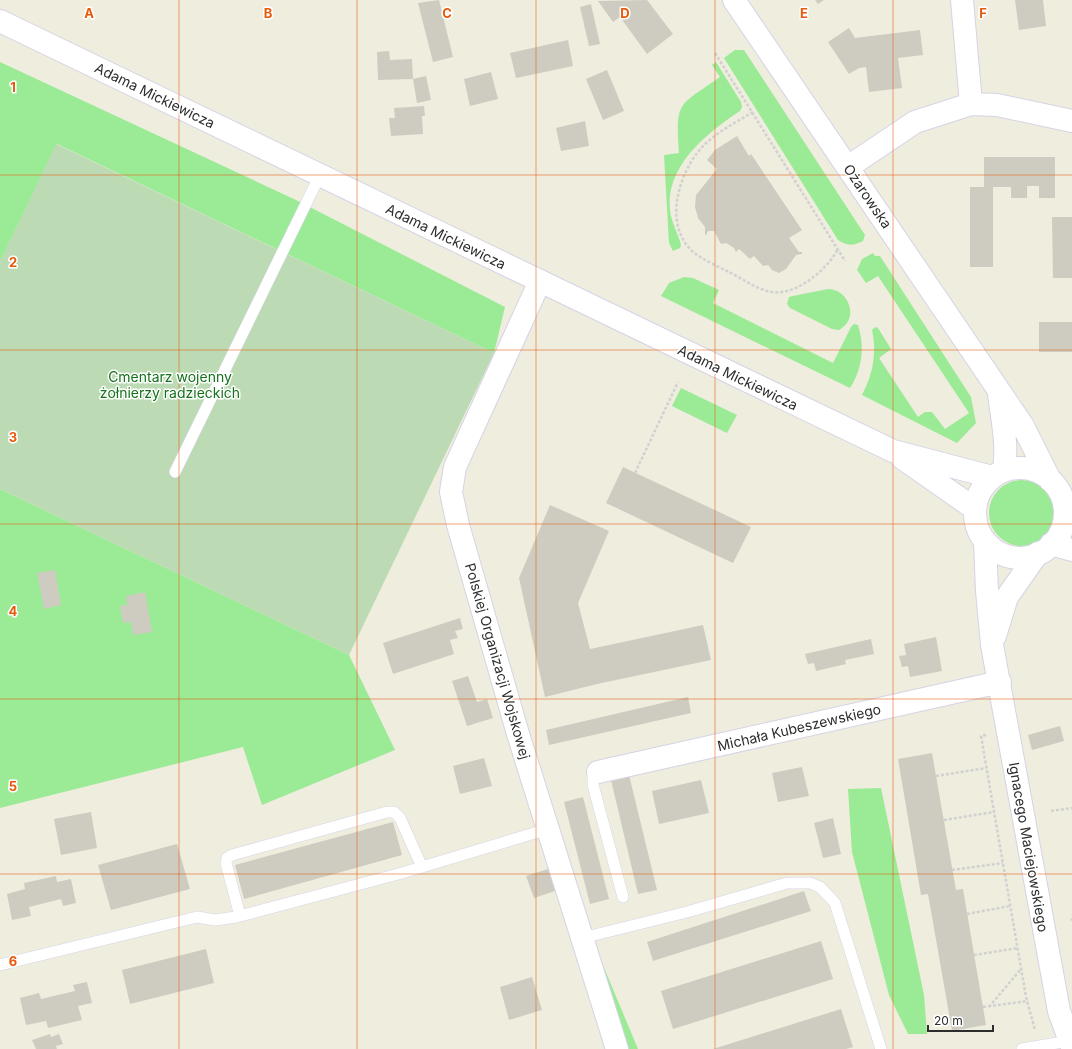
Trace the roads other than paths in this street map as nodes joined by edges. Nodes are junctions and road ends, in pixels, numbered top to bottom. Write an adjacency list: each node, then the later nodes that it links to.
1 (734, 0): 6 (street, Ożarowska)
2 (962, 0): 4 (street)
3 (0, 20): 7 (street, Adama Mickiewicza)
4 (971, 104): 5 (street); 6 (street)
5 (1072, 121)
6 (848, 167): 9 (street, Ożarowska)
7 (320, 175): 8 (street, Adama Mickiewicza); 11 (lane)
8 (540, 282): 10 (street, Adama Mickiewicza); 22 (street, Polskiej Organizacji Wojskowej)
9 (999, 393): 12 (street, Ożarowska); 13 (street, Ożarowska)
10 (893, 451): 12 (street, Adama Mickiewicza); 14 (street, Adama Mickiewicza)
11 (175, 472)
12 (998, 474): 13 (street); 14 (street)
13 (1050, 480): 15 (street)
14 (975, 510): 16 (street)
15 (1068, 519): 17 (street)
16 (985, 542): 17 (street); 19 (street, Ignacego Maciejowskiego)
17 (1045, 549): 18 (street); 19 (street, Ignacego Maciejowskiego)
18 (1072, 550)
19 (992, 645): 20 (street, Ignacego Maciejowskiego)
20 (1000, 682): 21 (street, Michała Kubeszewskiego); 28 (street, Ignacego Maciejowskiego)
21 (598, 772): 24 (lane)
22 (548, 829): 23 (lane); 26 (street, Polskiej Organizacji Wojskowej)
23 (422, 867): 25 (lane); 25 (lane)
24 (623, 897)
25 (240, 916): 27 (lane)
26 (582, 938): 29 (street, Polskiej Organizacji Wojskowej); 30 (lane)
27 (0, 965)
28 (1070, 1044): 31 (lane)
29 (617, 1049)
30 (881, 1049)
31 (1022, 1049)

